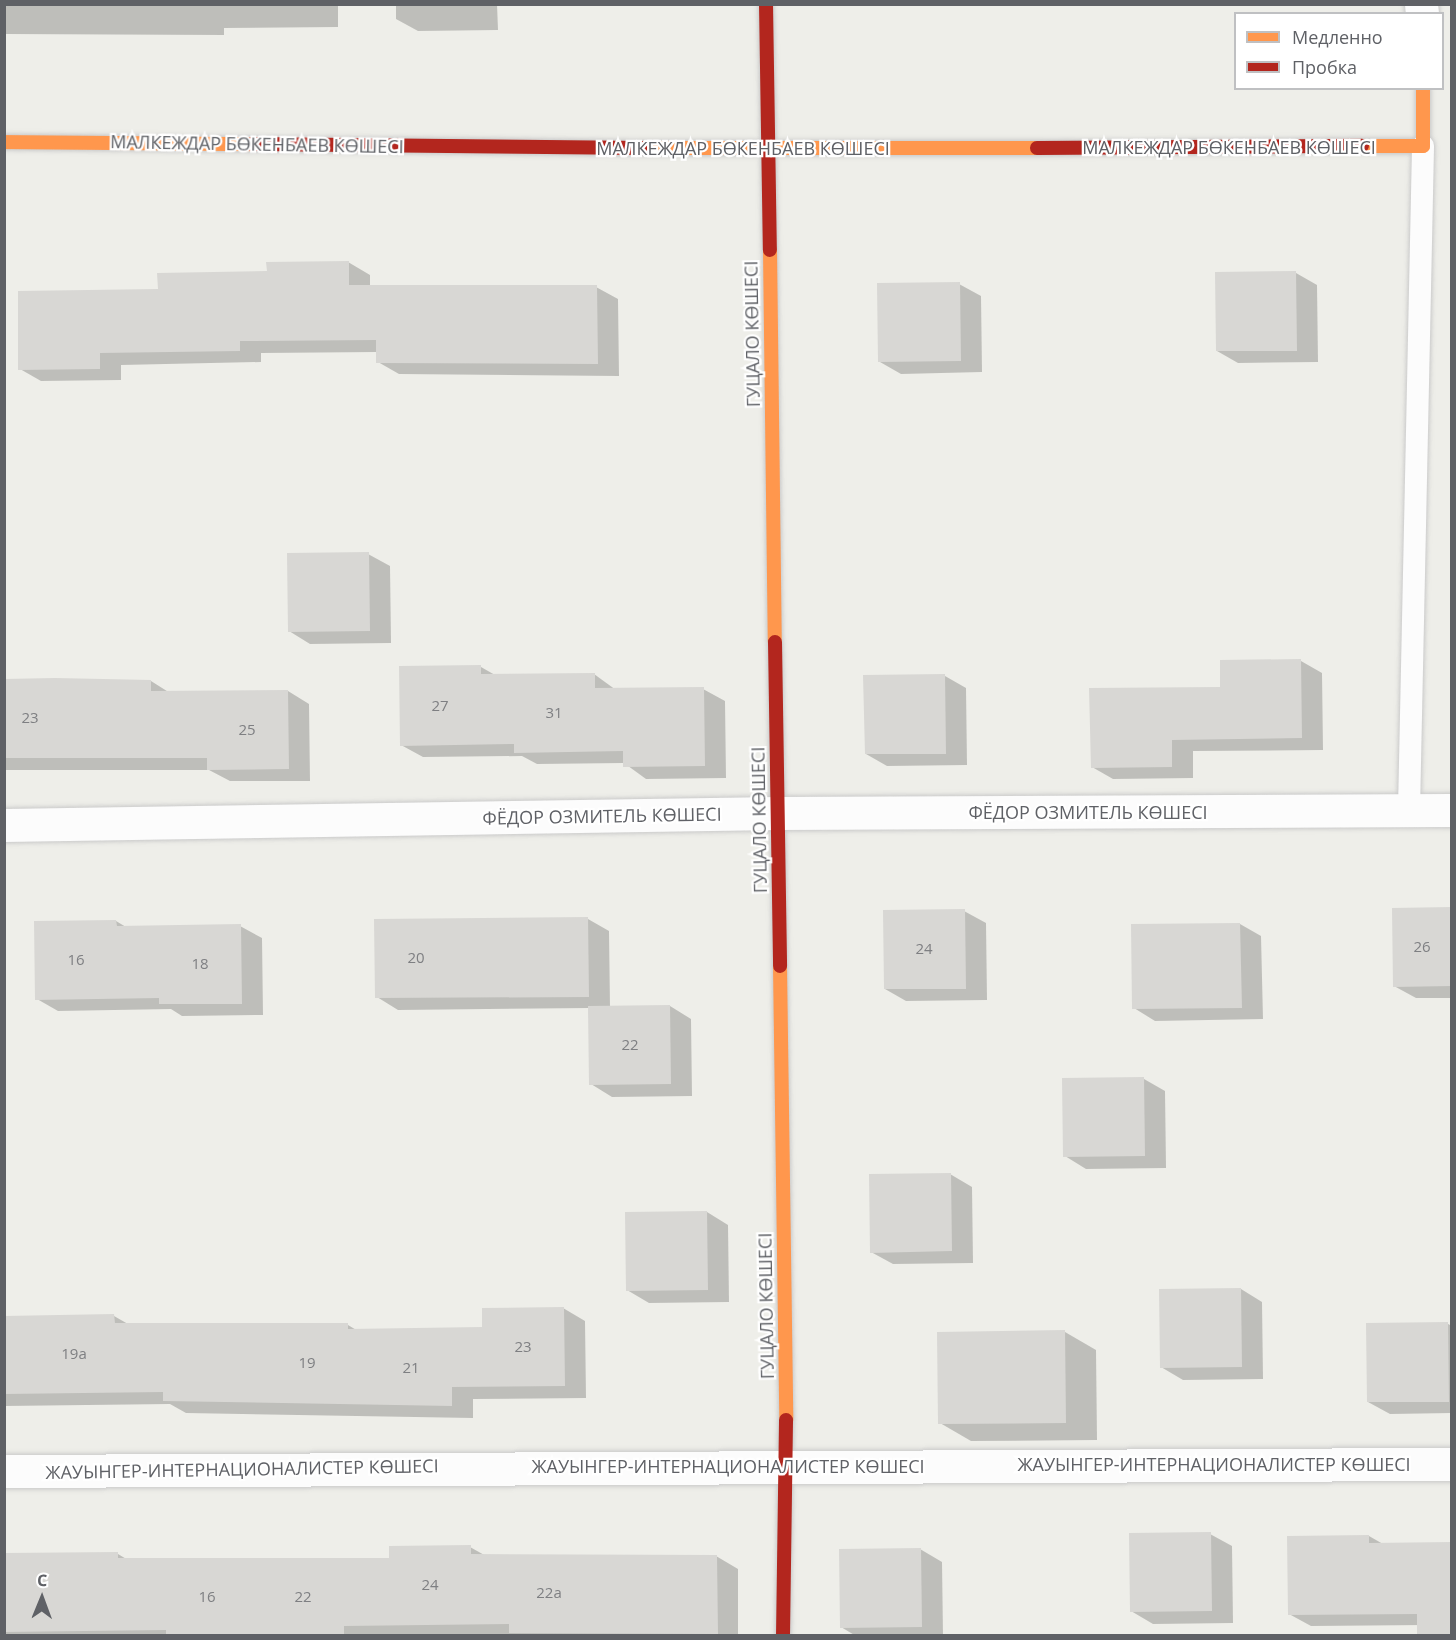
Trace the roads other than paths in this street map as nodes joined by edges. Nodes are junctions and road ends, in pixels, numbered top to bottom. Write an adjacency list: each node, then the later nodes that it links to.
1 (766, 4): 5 (street, ГУЦАЛО КӨШЕСІ)
2 (1422, 90): 4 (street)
3 (4, 142): 5 (street, МАЛКЕЖДАР БӨКЕНБАЕВ КӨШЕСІ)
4 (1423, 146): 5 (street, МАЛКЕЖДАР БӨКЕНБАЕВ КӨШЕСІ); 6 (lane)
5 (768, 149): 8 (street, ГУЦАЛО КӨШЕСІ)
6 (1409, 810): 7 (street, ФЁДОР ОЗМИТЕЛЬ КӨШЕСІ); 8 (street, ФЁДОР ОЗМИТЕЛЬ КӨШЕСІ)
7 (1452, 810)
8 (777, 813): 9 (street, ФЁДОР ОЗМИТЕЛЬ КӨШЕСІ); 11 (street, ГУЦАЛО КӨШЕСІ)
9 (4, 825)
10 (1452, 1464): 11 (street, ЖАУЫНГЕР-ИНТЕРНАЦИОНАЛИСТЕР КӨШЕСІ)
11 (787, 1465): 12 (street, ЖАУЫНГЕР-ИНТЕРНАЦИОНАЛИСТЕР КӨШЕСІ); 13 (street, ГУЦАЛО КӨШЕСІ)
12 (4, 1472)
13 (783, 1635)

